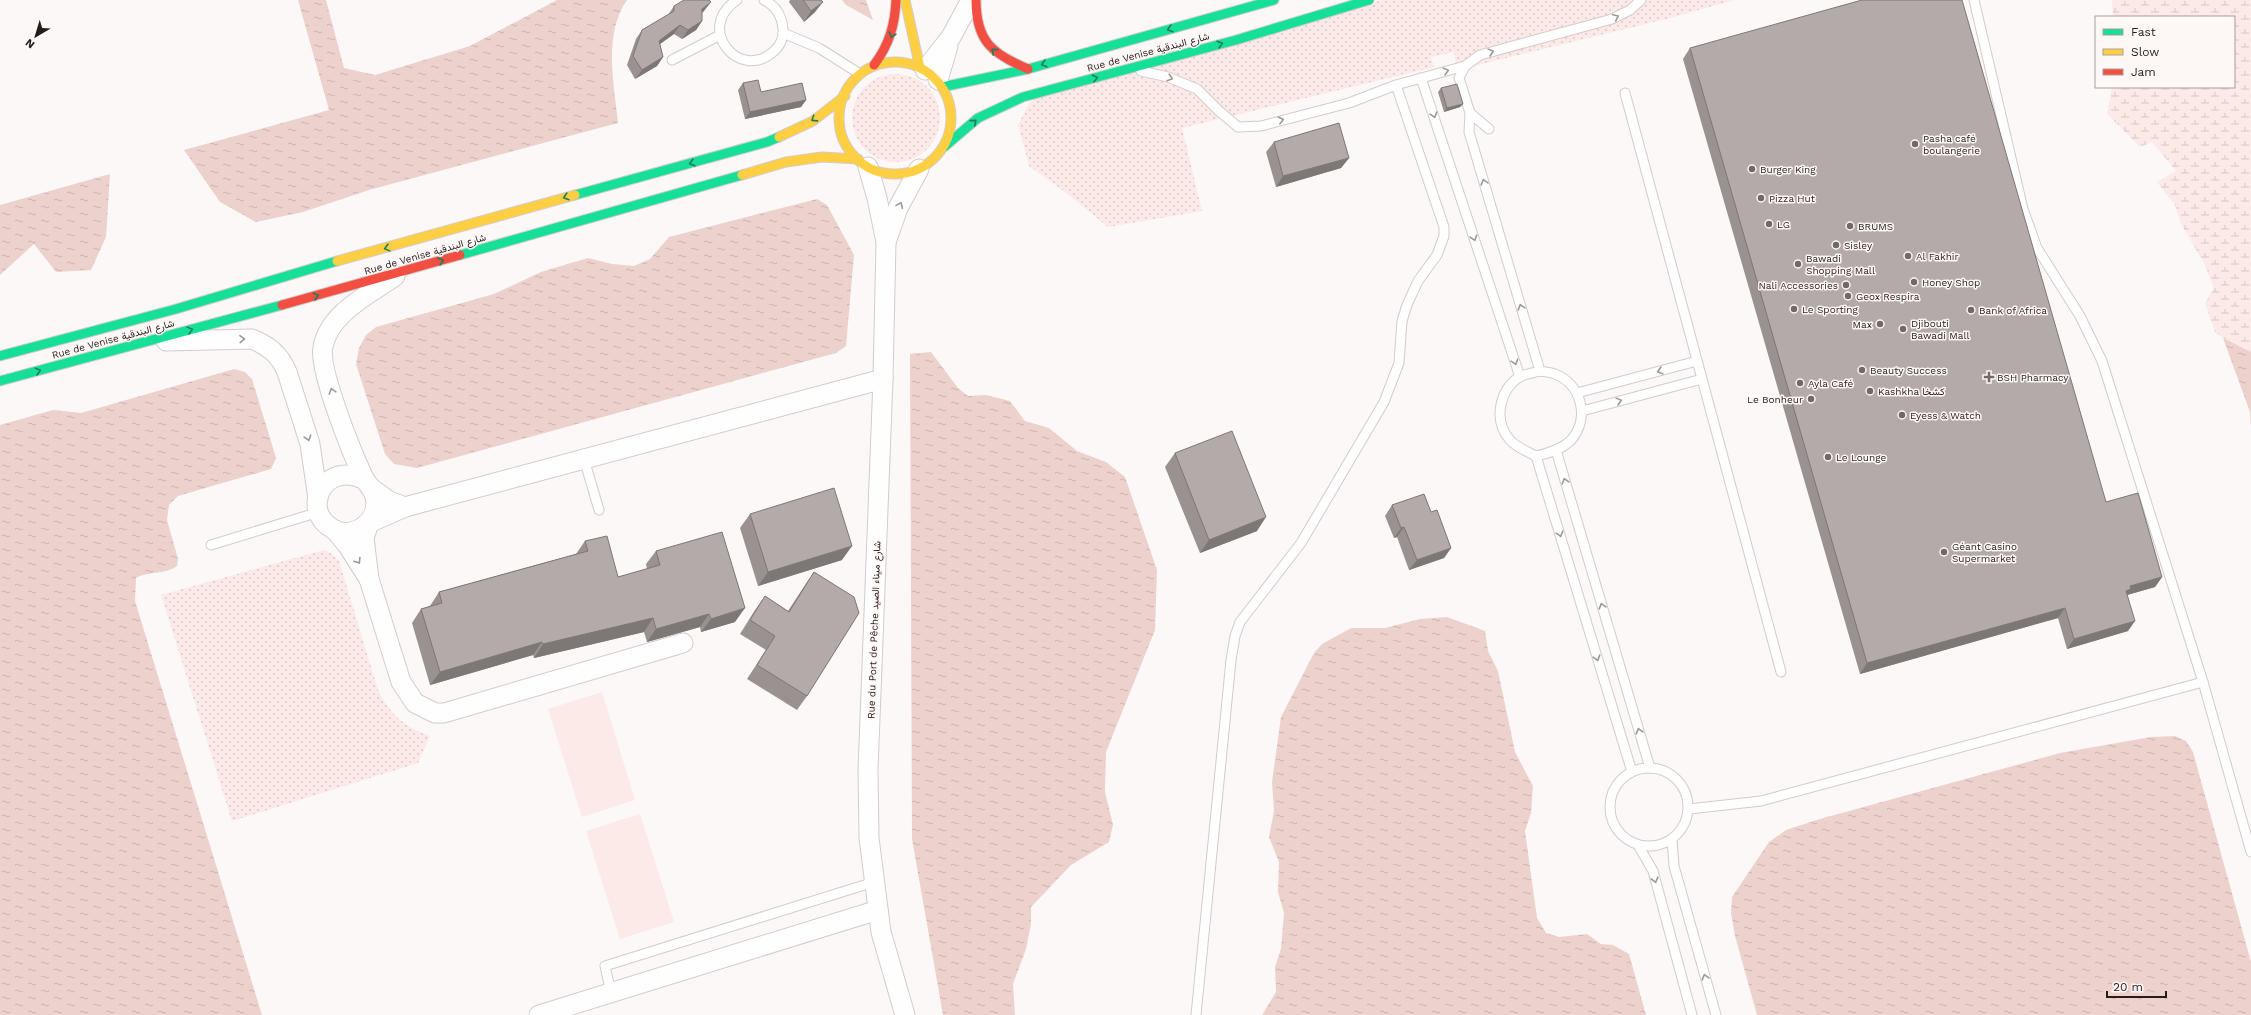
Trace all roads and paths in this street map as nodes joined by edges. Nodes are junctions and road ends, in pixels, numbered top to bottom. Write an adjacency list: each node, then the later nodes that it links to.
1 (738, 0): 12 (lane)
2 (764, 0): 11 (lane)
3 (896, 0): 14 (main road, one-way to 14)
4 (905, 0): 19 (main road)
5 (971, 0): 19 (street)
6 (976, 0): 16 (main road, one-way to 6)
7 (1274, 0): 16 (main road, Rue de Venise شارع البندقية, one-way to 16)
8 (1369, 0): 17 (main road, Rue de Venise شارع البندقية, one-way to 8)
9 (1641, 0): 15 (lane, one-way to 9)
10 (1974, 0): 54 (lane)
11 (783, 32): 12 (lane); 18 (lane)
12 (720, 35): 13 (lane)
13 (672, 60)
14 (874, 65): 18 (main road); 19 (main road)
15 (1465, 66): 20 (lane, one-way to 15); 24 (lane)
16 (1028, 69): 19 (main road, Rue de Venise شارع البندقية)
17 (1132, 69): 21 (lane, one-way to 21); 26 (main road, Rue de Venise شارع البندقية, one-way to 17)
18 (860, 74): 23 (main road)
19 (931, 76): 26 (main road)
20 (1421, 78): 21 (lane); 35 (lane, one-way to 35)
21 (1396, 85): 66 (lane)
22 (1625, 93): 33 (lane)
23 (844, 96): 27 (main road); 32 (main road, Rue de Venise شارع البندقية, one-way to 32)
24 (1470, 114): 25 (lane); 34 (lane, one-way to 24)
25 (1489, 129)
26 (944, 147): 28 (main road)
27 (863, 163): 28 (main road); 29 (street, Rue du Port de Pêche شارع ميناء الصيد); 30 (main road, Rue de Venise شارع البندقية, one-way to 27)
28 (919, 169): 29 (street, Rue du Port de Pêche شارع ميناء الصيد, one-way to 28)
29 (886, 242): 37 (street, Rue du Port de Pêche شارع ميناء الصيد)
30 (400, 272): 31 (main road, Rue de Venise شارع البندقية, one-way to 30); 44 (street, one-way to 30)
31 (147, 342): 38 (main road, Rue de Venise شارع البندقية, one-way to 31); 45 (street, one-way to 45)
32 (0, 356)
33 (1698, 361): 36 (lane); 39 (lane, one-way to 39)
34 (1540, 371): 35 (lane); 39 (lane)
35 (1520, 376): 42 (lane)
36 (1702, 379): 40 (lane, one-way to 36); 53 (lane)
37 (883, 380): 43 (street); 61 (street, Rue du Port de Pêche شارع ميناء الصيد)
38 (0, 381)
39 (1577, 393): 40 (lane)
40 (1582, 411): 41 (lane)
41 (1556, 450): 42 (lane); 55 (lane, one-way to 41)
42 (1536, 456): 56 (lane, one-way to 56)
43 (584, 459): 46 (street); 47 (lane)
44 (368, 484): 45 (street); 46 (street); 48 (street)
45 (318, 506): 49 (street); 50 (lane)
46 (405, 507): 48 (street)
47 (599, 510)
48 (369, 523): 49 (street); 51 (street)
49 (334, 530): 51 (street, one-way to 51)
50 (211, 545)
51 (369, 580): 52 (street)
52 (683, 643)
53 (1781, 672)
54 (2203, 682): 57 (lane); 60 (lane)
55 (1650, 768): 56 (lane); 57 (lane)
56 (1632, 772): 59 (lane)
57 (1688, 809): 58 (lane)
58 (1672, 839): 59 (lane); 68 (lane, one-way to 58)
59 (1638, 845): 67 (lane, one-way to 67)
60 (2251, 852)
61 (874, 882): 62 (street, Rue du Port de Pêche شارع ميناء الصيد); 63 (lane)
62 (878, 910): 63 (street); 65 (street, Rue du Port de Pêche شارع ميناء الصيد)
63 (611, 993): 64 (street)
64 (539, 1015)
65 (905, 1015)
66 (1196, 1015)
67 (1692, 1015)
68 (1716, 1015)

